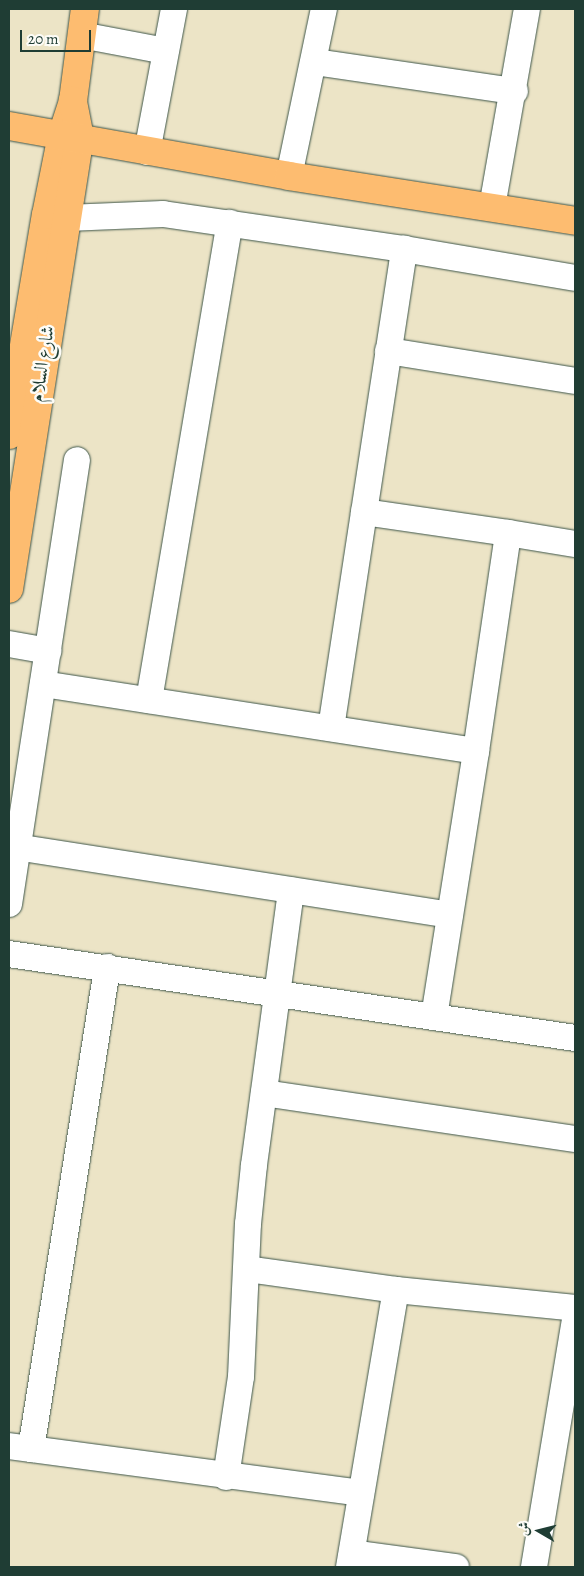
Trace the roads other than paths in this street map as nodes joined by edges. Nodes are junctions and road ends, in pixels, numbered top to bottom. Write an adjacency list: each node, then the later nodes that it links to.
1 (174, 9): 5 (street)
2 (324, 9): 6 (street)
3 (527, 9): 7 (street)
4 (83, 22): 5 (street); 9 (main road, شارع السلام)
5 (166, 51): 10 (street)
6 (315, 62): 7 (street); 11 (street)
7 (515, 91): 12 (street)
8 (9, 126): 9 (main road)
9 (71, 137): 10 (main road); 13 (main road, شارع السلام)
10 (147, 152): 11 (main road)
11 (289, 176): 12 (main road)
12 (492, 207): 14 (main road)
13 (57, 217): 15 (street); 18 (main road, شارع السلام)
14 (575, 220)
15 (230, 223): 16 (street); 31 (street)
16 (404, 249): 17 (street); 19 (street)
17 (575, 278)
18 (26, 346): 21 (main road, شارع السلام); 23 (main road, شارع السلام)
19 (388, 351): 20 (street); 24 (street)
20 (575, 381)
21 (9, 435)
22 (77, 460): 29 (street)
23 (15, 507): 27 (main road, شارع السلام)
24 (364, 512): 25 (street); 32 (street)
25 (508, 533): 26 (street); 33 (street)
26 (575, 544)
27 (9, 590)
28 (9, 644): 29 (street)
29 (48, 651): 30 (street)
30 (43, 684): 31 (street); 34 (street)
31 (149, 700): 32 (street)
32 (331, 728): 33 (street)
33 (476, 751): 37 (street)
34 (16, 847): 35 (street); 36 (street)
35 (291, 890): 37 (street); 40 (street)
36 (9, 904)
37 (450, 915): 41 (street)
38 (9, 954): 39 (street)
39 (107, 968): 40 (street); 49 (street)
40 (278, 994): 41 (street); 43 (street)
41 (434, 1017): 42 (street)
42 (575, 1038)
43 (264, 1093): 44 (street); 45 (street)
44 (575, 1139)
45 (247, 1269): 46 (street); 50 (street)
46 (396, 1290): 47 (street); 51 (street)
47 (575, 1308)
48 (575, 1319): 54 (street)
49 (20, 1448): 50 (street)
50 (226, 1477): 51 (street)
51 (361, 1493): 52 (street)
52 (350, 1560): 53 (street)
53 (456, 1567)
54 (534, 1567)

